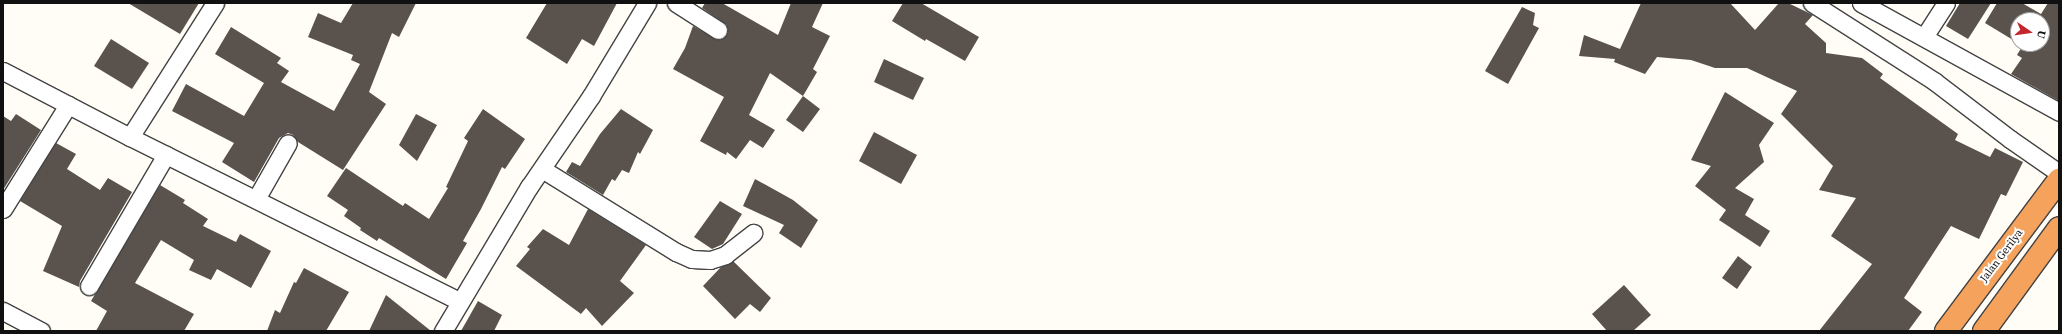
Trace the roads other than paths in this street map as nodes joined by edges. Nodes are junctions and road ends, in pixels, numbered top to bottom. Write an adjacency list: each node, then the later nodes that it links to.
1 (215, 3): 12 (street)
2 (648, 3): 15 (street)
3 (676, 3): 7 (street)
4 (1812, 3): 16 (street)
5 (1861, 3): 8 (street)
6 (1946, 3): 8 (street)
7 (718, 30)
8 (1924, 37): 11 (street)
9 (3, 72): 10 (street)
10 (68, 105): 12 (street); 19 (street)
11 (2059, 112)
12 (130, 138): 14 (street)
13 (288, 143): 18 (street)
14 (166, 155): 18 (street); 22 (street)
15 (542, 169): 21 (street); 23 (street)
16 (2059, 173)
17 (2059, 180): 27 (highway, Jalan Gerilya)
18 (256, 199): 23 (street)
19 (3, 209)
20 (2059, 228): 28 (highway)
21 (754, 233)
22 (89, 286)
23 (459, 301): 26 (street)
24 (3, 311): 25 (street)
25 (40, 331)
26 (443, 331)
27 (1946, 331)
28 (1984, 331)

